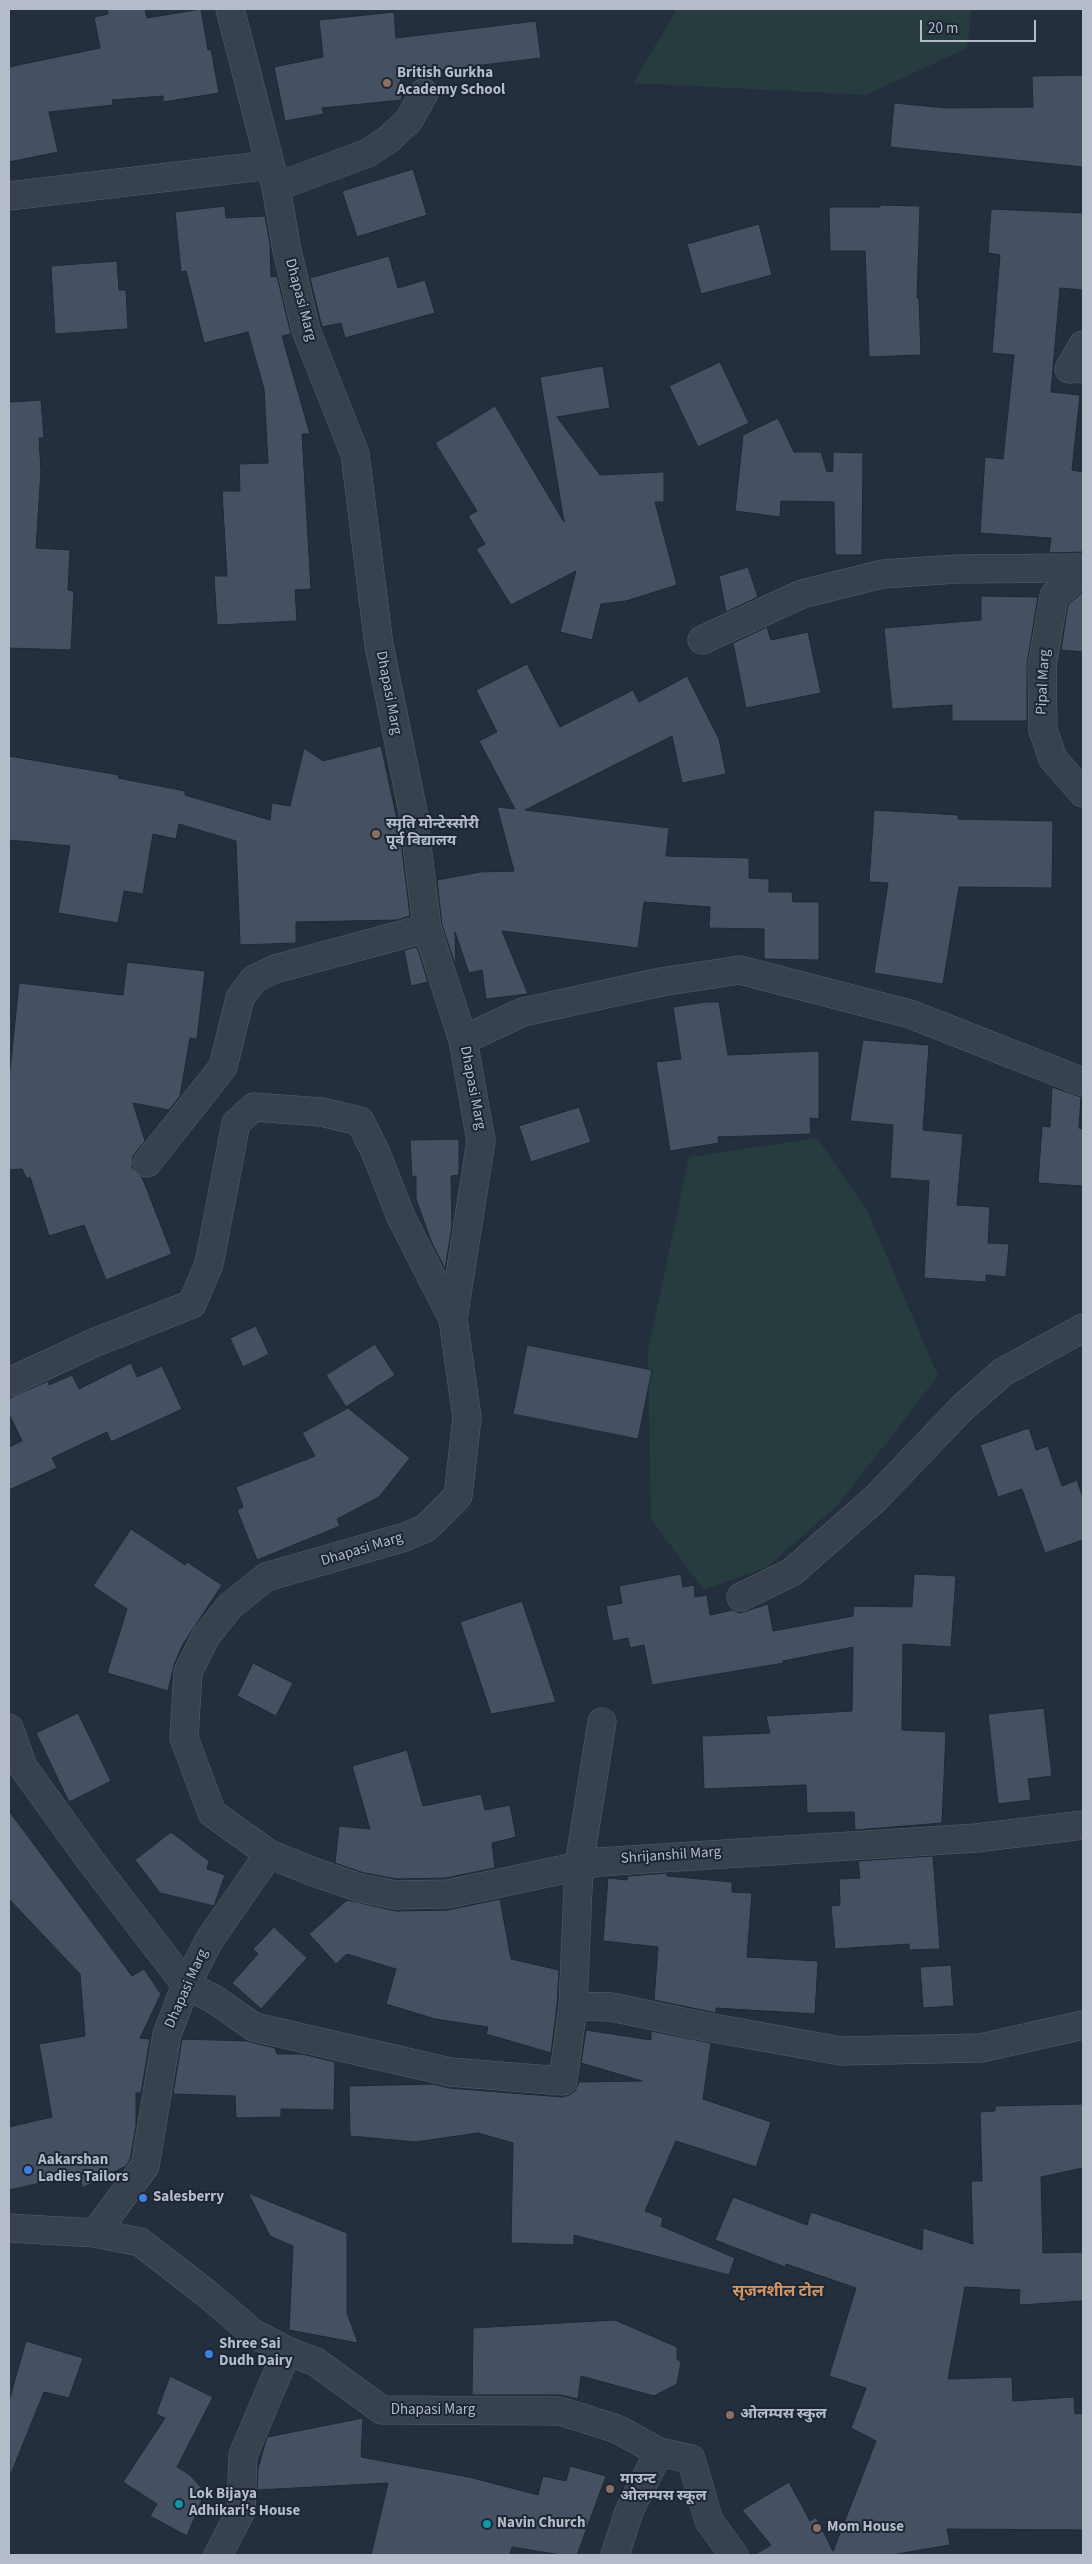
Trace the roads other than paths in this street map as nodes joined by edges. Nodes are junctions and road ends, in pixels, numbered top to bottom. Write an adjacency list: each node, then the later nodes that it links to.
1 (230, 9): 3 (street, Dhapasi Marg)
2 (424, 93): 3 (street)
3 (273, 176): 4 (street); 11 (street, Dhapasi Marg)
4 (9, 196)
5 (1083, 345): 6 (street)
6 (1083, 368)
7 (1083, 568): 9 (street)
8 (1083, 572): 10 (street, Pipal Marg)
9 (702, 640)
10 (1083, 793)
11 (427, 928): 12 (street, Dhapasi Marg); 14 (street)
12 (463, 1040): 13 (street); 15 (street, Dhapasi Marg)
13 (1083, 1082)
14 (147, 1163)
15 (453, 1319): 17 (street); 22 (street, Dhapasi Marg)
16 (1083, 1328): 18 (street)
17 (9, 1382)
18 (740, 1597)
19 (602, 1722): 23 (street)
20 (9, 1728): 24 (street)
21 (1083, 1825): 23 (street, Shrijanshil Marg)
22 (269, 1854): 23 (street, Shrijanshil Marg); 24 (street, Dhapasi Marg)
23 (579, 1865): 25 (street)
24 (186, 1985): 25 (street); 28 (street, Dhapasi Marg)
25 (573, 2006): 26 (street)
26 (1083, 2025)
27 (9, 2228): 28 (street)
28 (95, 2233): 29 (street, Dhapasi Marg)
29 (287, 2351): 30 (street, Dhapasi Marg); 31 (street)
30 (659, 2452): 32 (street); 33 (street, Dhapasi Marg)
31 (218, 2555)
32 (615, 2555)
33 (734, 2555)

